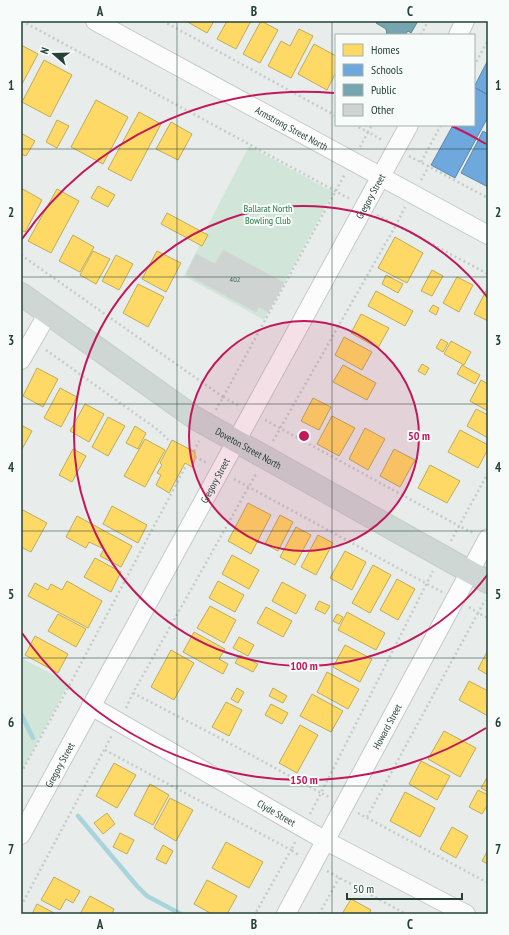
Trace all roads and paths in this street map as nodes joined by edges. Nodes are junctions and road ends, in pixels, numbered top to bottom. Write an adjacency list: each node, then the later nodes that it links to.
1 (22, 21): 17 (path)
2 (95, 21): 16 (street, Armstrong Street North)
3 (163, 21): 10 (path)
4 (428, 21): 6 (path)
5 (465, 21): 7 (street)
6 (422, 34)
7 (458, 34)
8 (488, 40): 9 (path)
9 (475, 64)
10 (335, 115)
11 (356, 126): 12 (path)
12 (371, 126)
13 (408, 126): 16 (street, Gregory Street)
14 (440, 126): 15 (path)
15 (429, 166): 18 (path); 19 (path)
16 (380, 177): 18 (street, Armstrong Street North); 20 (street, Gregory Street)
17 (335, 191): 20 (path); 23 (path)
18 (413, 194): 21 (path); 22 (street, Armstrong Street North)
19 (488, 198)
20 (364, 207): 21 (path); 30 (street, Gregory Street)
21 (396, 225): 24 (path); 32 (path)
22 (488, 235)
23 (21, 255)
24 (488, 274)
25 (21, 294): 26 (main road, Doveton Street North)
26 (48, 313): 27 (street); 30 (main road, Doveton Street North)
27 (32, 340): 28 (street); 29 (path)
28 (21, 360)
29 (171, 442)
30 (236, 442): 34 (main road, Doveton Street North); 37 (street, Gregory Street)
31 (187, 464): 40 (path)
32 (488, 473)
33 (488, 538): 34 (street, Howard Street)
34 (479, 577): 42 (street, Howard Street)
35 (488, 618): 43 (path)
36 (133, 693): 36 (path); 38 (path)
37 (91, 706): 38 (street, Clyde Street); 41 (street, Gregory Street)
38 (120, 722): 39 (path); 42 (street, Clyde Street)
39 (104, 750): 44 (path); 45 (path)
40 (21, 773)
41 (21, 835)
42 (326, 841): 46 (street, Howard Street); 49 (street, Clyde Street)
43 (488, 883)
44 (21, 906)
45 (255, 914)
46 (286, 914)
47 (319, 914): 48 (path)
48 (406, 914)
49 (466, 914)

